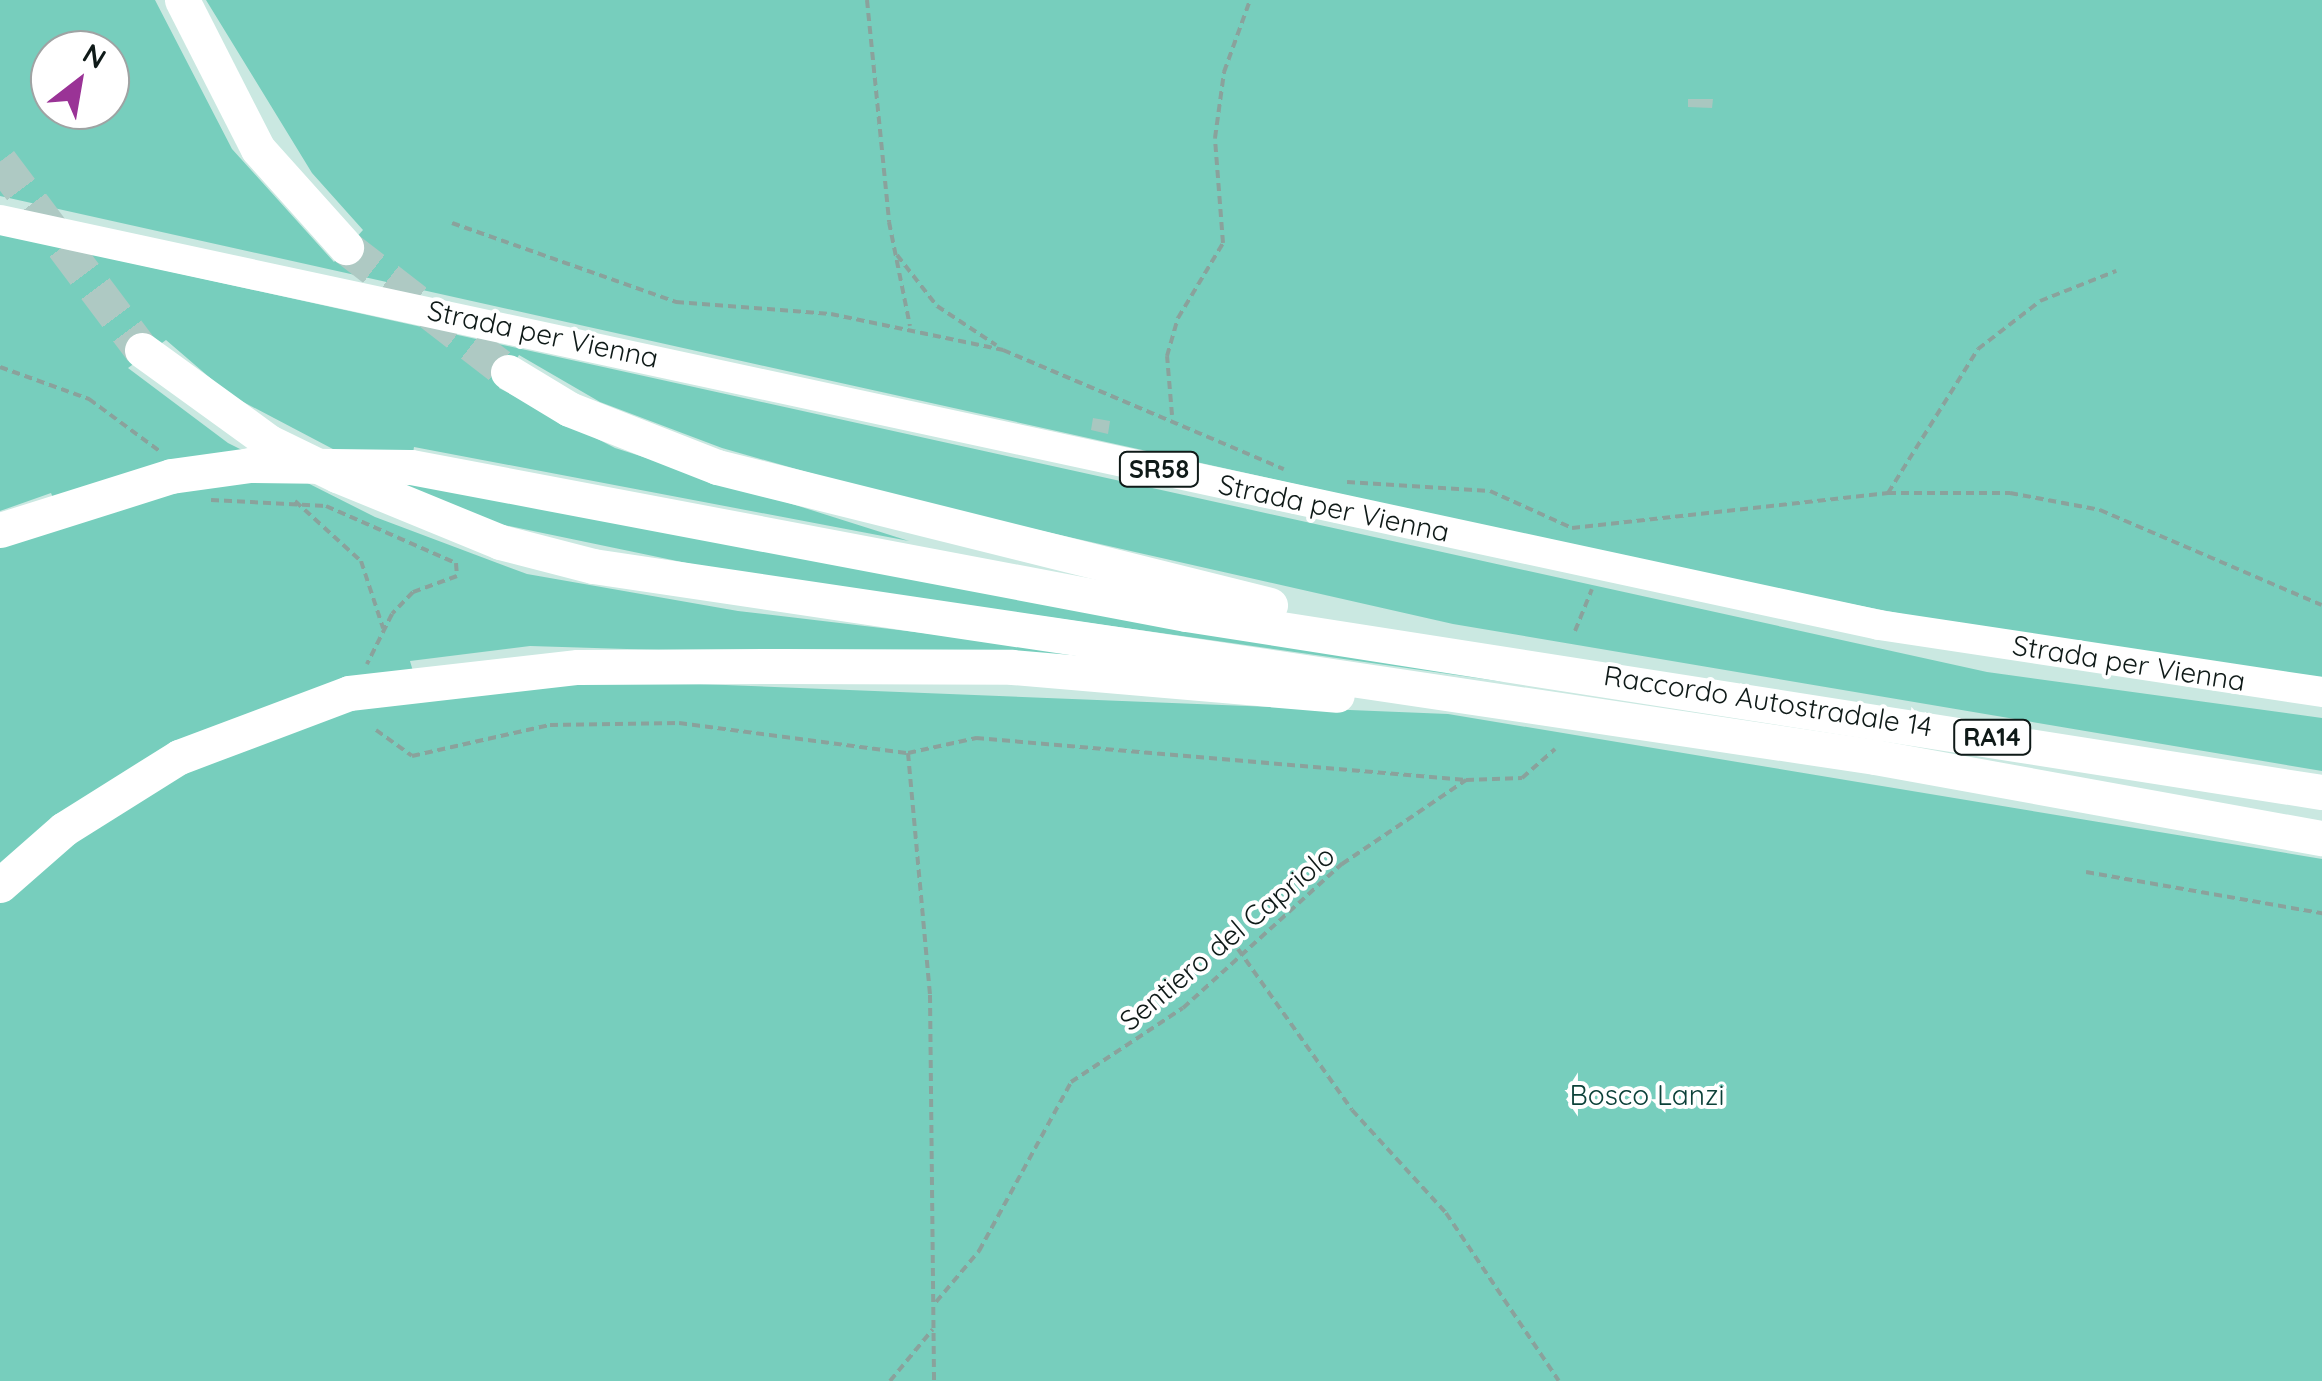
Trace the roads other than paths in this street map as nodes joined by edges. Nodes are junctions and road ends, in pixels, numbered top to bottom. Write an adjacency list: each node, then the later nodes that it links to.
1 (182, 0): 3 (highway)
2 (0, 220): 8 (main road, Strada per Vienna / SR58)
3 (346, 247)
4 (142, 350): 9 (highway)
5 (508, 372): 7 (highway)
6 (0, 530): 7 (highway)
7 (1466, 652): 10 (highway, Raccordo Autostradale 14 / RA14)
8 (2322, 692)
9 (1508, 700): 11 (highway, Raccordo Autostradale 14 / RA14); 12 (highway)
10 (2322, 792)
11 (2322, 838)
12 (0, 885)

